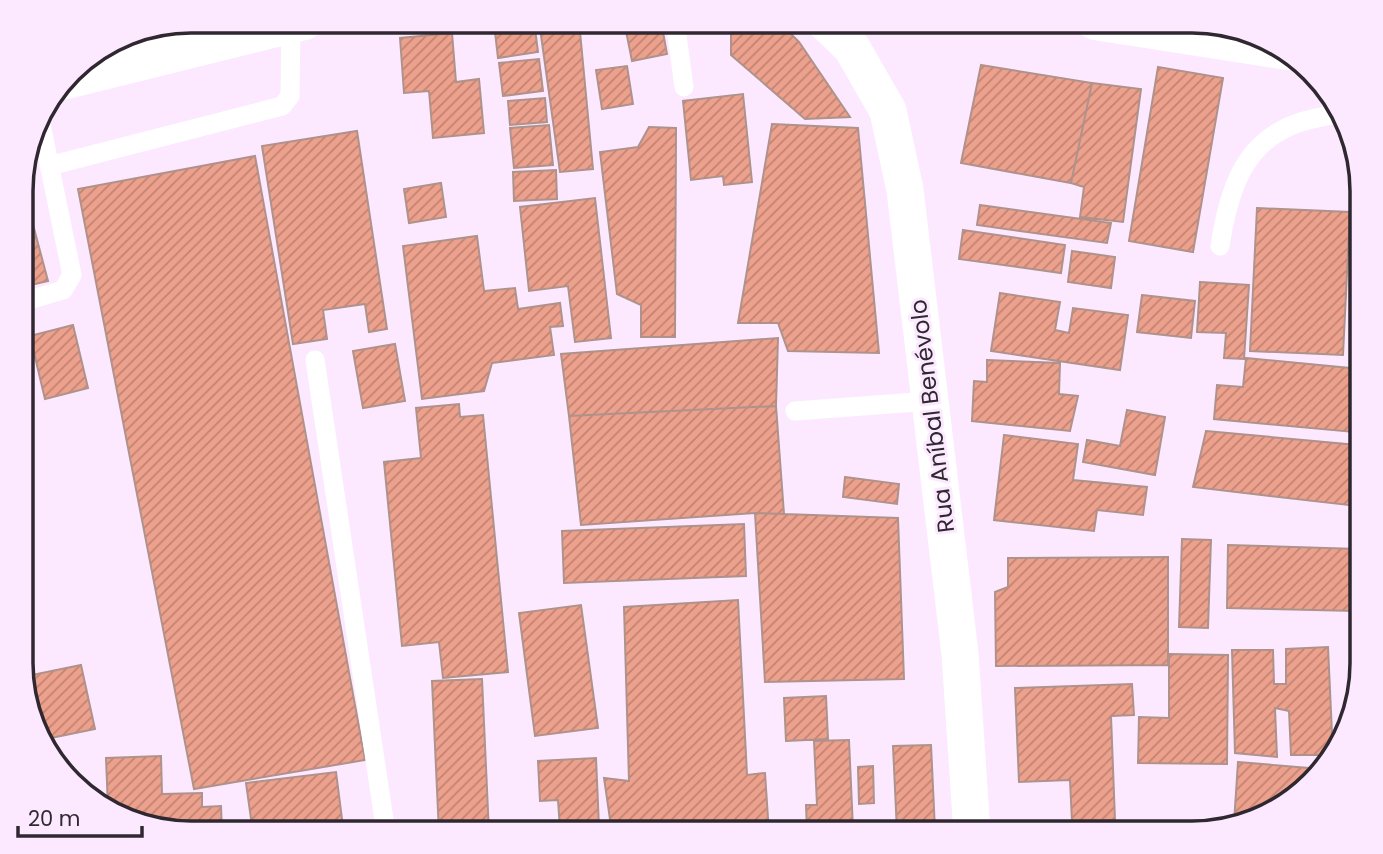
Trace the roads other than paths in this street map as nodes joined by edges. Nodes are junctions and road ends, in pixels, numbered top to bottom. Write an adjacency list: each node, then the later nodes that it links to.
1 (257, 33): 5 (main road)
2 (297, 33): 9 (lane)
3 (677, 33): 6 (lane)
4 (836, 33): 13 (street, Rua Aníbal Benévolo)
5 (83, 76)
6 (684, 87)
7 (1331, 115): 10 (lane)
8 (43, 136): 9 (lane)
9 (49, 166): 11 (lane)
10 (1220, 246)
11 (33, 299)
12 (315, 360): 16 (lane)
13 (930, 401): 14 (lane); 15 (street, Rua Aníbal Benévolo)
14 (795, 411)
15 (971, 820)
16 (384, 821)

